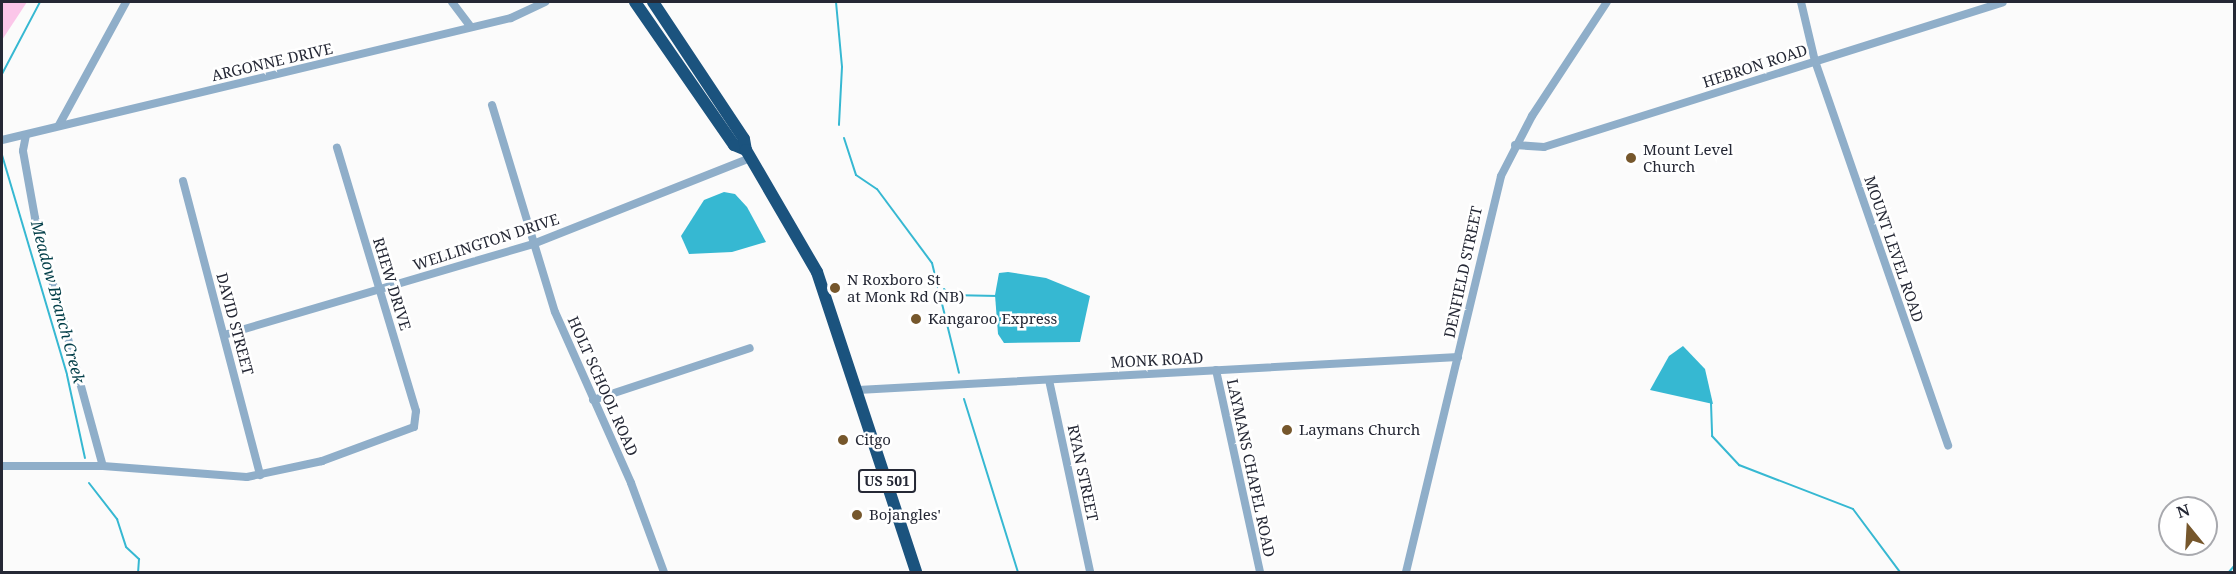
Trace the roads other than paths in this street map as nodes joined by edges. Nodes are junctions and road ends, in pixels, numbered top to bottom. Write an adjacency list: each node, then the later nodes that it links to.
1 (126, 2): 14 (street)
2 (453, 2): 11 (street)
3 (545, 2): 11 (street, ARGONNE DRIVE)
4 (635, 2): 19 (highway, US 501)
5 (645, 2): 10 (highway)
6 (653, 2): 10 (highway, US 501)
7 (1607, 2): 17 (street, DENFIELD STREET)
8 (1801, 2): 12 (street, MOUNT LEVEL ROAD)
9 (2003, 2): 12 (street, HEBRON ROAD)
10 (661, 13): 19 (highway, US 501)
11 (471, 27): 14 (street, ARGONNE DRIVE)
12 (1815, 61): 17 (street, HEBRON ROAD); 30 (street, MOUNT LEVEL ROAD)
13 (492, 105): 21 (street, HOLT SCHOOL ROAD)
14 (58, 125): 15 (street, ARGONNE DRIVE)
15 (26, 135): 16 (street, ARGONNE DRIVE); 32 (street)
16 (2, 140)
17 (1515, 145): 25 (street, DENFIELD STREET)
18 (337, 148): 22 (street, RHEW DRIVE)
19 (748, 154): 21 (street, WELLINGTON DRIVE); 28 (highway, US 501)
20 (183, 181): 23 (street, DAVID STREET)
21 (533, 244): 22 (street, WELLINGTON DRIVE); 29 (street, HOLT SCHOOL ROAD)
22 (380, 290): 23 (street, WELLINGTON DRIVE); 33 (street, RHEW DRIVE)
23 (224, 335): 33 (street, DAVID STREET)
24 (750, 348): 29 (street)
25 (1458, 357): 26 (street, MONK ROAD); 38 (street, DENFIELD STREET)
26 (1216, 370): 27 (street, MONK ROAD); 37 (street, LAYMANS CHAPEL ROAD)
27 (1048, 380): 28 (street, MONK ROAD); 36 (street, RYAN STREET)
28 (858, 390): 35 (highway, US 501)
29 (593, 400): 34 (street, HOLT SCHOOL ROAD)
30 (1948, 446)
31 (2, 466): 32 (street)
32 (103, 466): 33 (street)
33 (260, 475)
34 (663, 572)
35 (916, 573)
36 (1090, 573)
37 (1260, 573)
38 (1406, 573)

